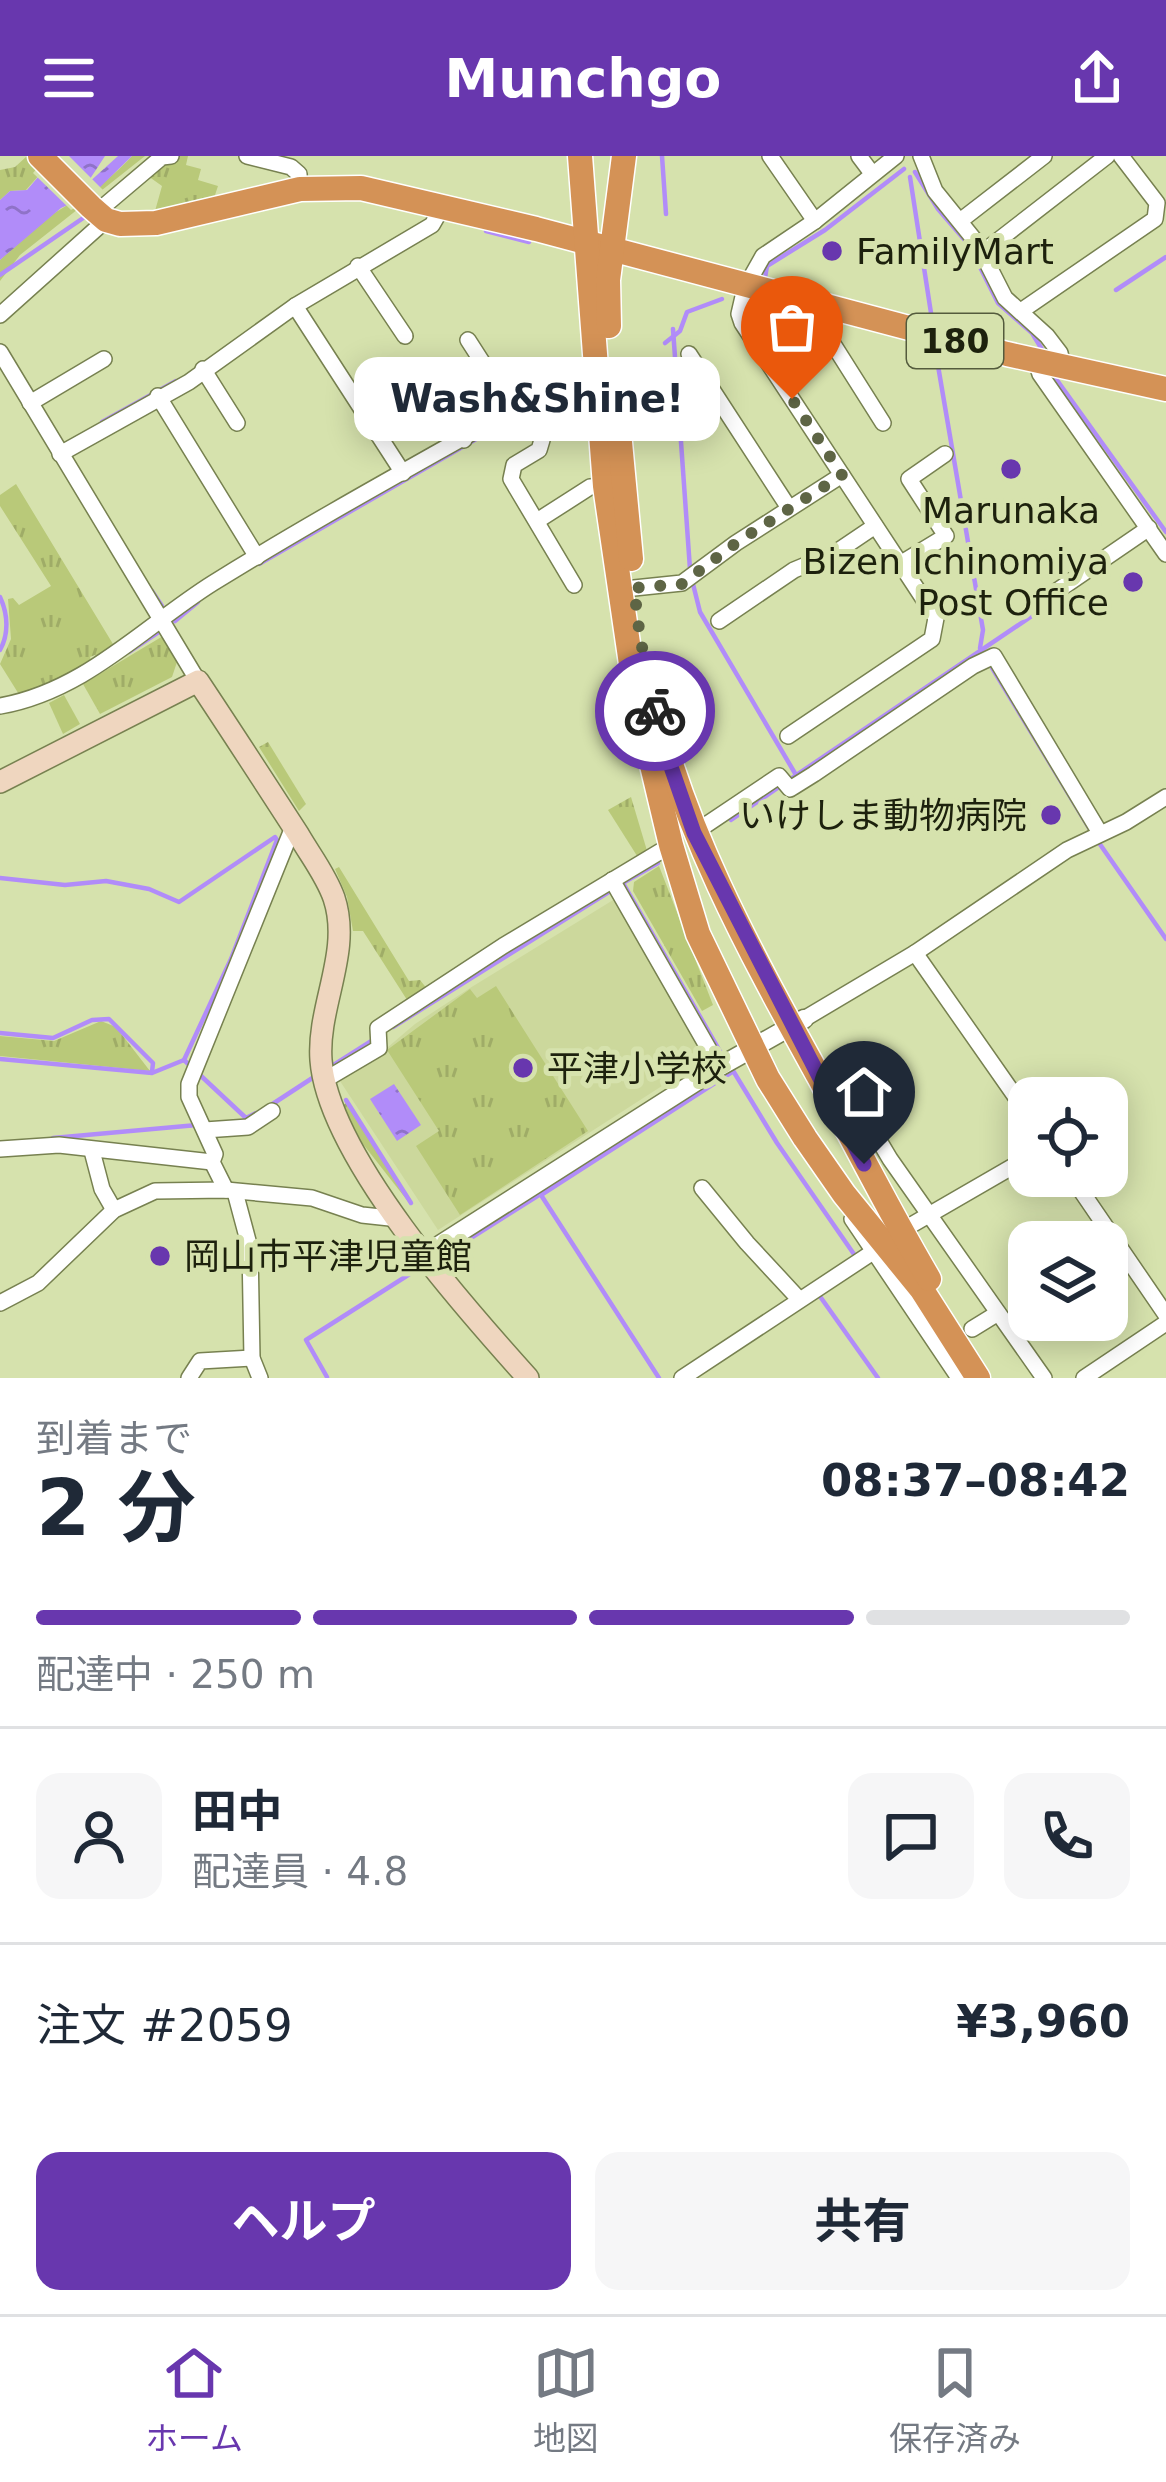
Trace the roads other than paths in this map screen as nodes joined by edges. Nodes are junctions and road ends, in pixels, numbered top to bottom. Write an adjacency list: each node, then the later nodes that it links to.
1 (40, 156): 18 (highway)
2 (171, 156): 18 (street)
3 (247, 156): 15 (street)
4 (580, 156): 14 (highway)
5 (624, 156): 16 (highway)
6 (770, 156): 19 (street)
7 (860, 156): 13 (street)
8 (895, 156): 13 (street)
9 (922, 156): 20 (street)
10 (1044, 156): 20 (street)
11 (1108, 156): 24 (street)
12 (1121, 156): 30 (street)
13 (871, 172): 19 (street)
14 (581, 183): 21 (highway); 22 (highway)
15 (301, 189): 17 (highway, 180); 18 (highway, 180)
16 (621, 197): 23 (highway); 25 (highway)
17 (443, 206): 21 (highway, 180); 26 (street)
18 (98, 213): 31 (street)
19 (815, 221): 27 (street)
20 (960, 221): 24 (street)
21 (541, 230): 22 (highway, 180)
22 (585, 243): 23 (highway, 180); 42 (highway)
23 (611, 251): 25 (highway, 180); 62 (highway)
24 (982, 253): 30 (street)
25 (641, 260): 27 (highway, 180)
26 (358, 266): 29 (street); 32 (street)
27 (746, 288): 28 (highway, 180); 52 (street)
28 (819, 305): 37 (highway, 180); 47 (street)
29 (296, 306): 39 (street); 51 (street)
30 (1021, 311): 38 (street)
31 (0, 315)
32 (405, 336)
33 (468, 340): 45 (street)
34 (0, 352): 44 (street)
35 (688, 354): 54 (street)
36 (104, 358): 44 (street)
37 (1036, 361): 38 (highway, 180); 57 (street)
38 (1063, 367): 41 (highway, 180)
39 (203, 369): 43 (street); 46 (street)
40 (425, 378): 48 (street)
41 (1166, 389)
42 (599, 395): 45 (street); 53 (highway)
43 (158, 397): 49 (street); 59 (street)
44 (30, 403): 49 (street)
45 (517, 408): 48 (street); 55 (street)
46 (238, 423)
47 (883, 423)
48 (464, 440): 51 (street)
49 (65, 451): 64 (street)
50 (945, 454): 60 (street)
51 (403, 473): 59 (street)
52 (842, 475): 54 (street); 56 (street)
53 (605, 486): 55 (street); 74 (highway)
54 (789, 508): 62 (street)
55 (537, 521): 61 (street)
56 (875, 526): 60 (street); 65 (street)
57 (1149, 528): 58 (street); 63 (street)
58 (1166, 554)
59 (257, 556): 64 (street)
60 (900, 564): 68 (street)
61 (574, 585)
62 (634, 588): 72 (highway)
63 (1054, 593)
64 (163, 620): 66 (street); 67 (street)
65 (719, 621)
66 (198, 681): 69 (main road); 71 (main road)
67 (0, 706)
68 (788, 736)
69 (0, 782)
70 (1166, 797): 73 (street)
71 (295, 830): 79 (main road); 83 (street)
72 (694, 833): 73 (street); 77 (highway)
73 (1096, 835): 76 (street)
74 (670, 845): 75 (street); 78 (highway)
75 (615, 885): 78 (street); 79 (street)
76 (915, 953): 77 (street); 81 (street)
77 (797, 1023): 78 (street); 80 (highway)
78 (732, 1060): 91 (highway); 99 (street)
79 (322, 1074): 90 (main road)
80 (822, 1082): 95 (street); 112 (highway)
81 (1008, 1086)
82 (272, 1111): 83 (street)
83 (203, 1126): 86 (street)
84 (0, 1149): 85 (street)
85 (92, 1151): 86 (street); 94 (street)
86 (212, 1162): 89 (street)
87 (1008, 1169): 95 (street)
88 (702, 1188): 100 (street)
89 (231, 1191): 93 (street); 94 (street); 105 (street)
90 (381, 1192): 93 (street); 96 (main road)
91 (844, 1194): 98 (street); 111 (highway)
92 (1085, 1197): 103 (street)
93 (344, 1207): 96 (street)
94 (114, 1210): 101 (street)
95 (931, 1214): 97 (street); 102 (street)
96 (400, 1220): 99 (main road)
97 (908, 1227)
98 (867, 1255): 100 (street); 110 (street)
99 (424, 1256): 108 (main road)
100 (798, 1298): 109 (street)
101 (0, 1303)
102 (998, 1313): 104 (street); 113 (street)
103 (1166, 1319): 114 (street)
104 (973, 1329)
105 (252, 1358): 106 (street); 107 (street)
106 (189, 1378)
107 (260, 1378)
108 (528, 1378)
109 (682, 1378)
110 (958, 1378)
111 (978, 1378)
112 (990, 1378)
113 (1044, 1378)
114 (1084, 1378)

